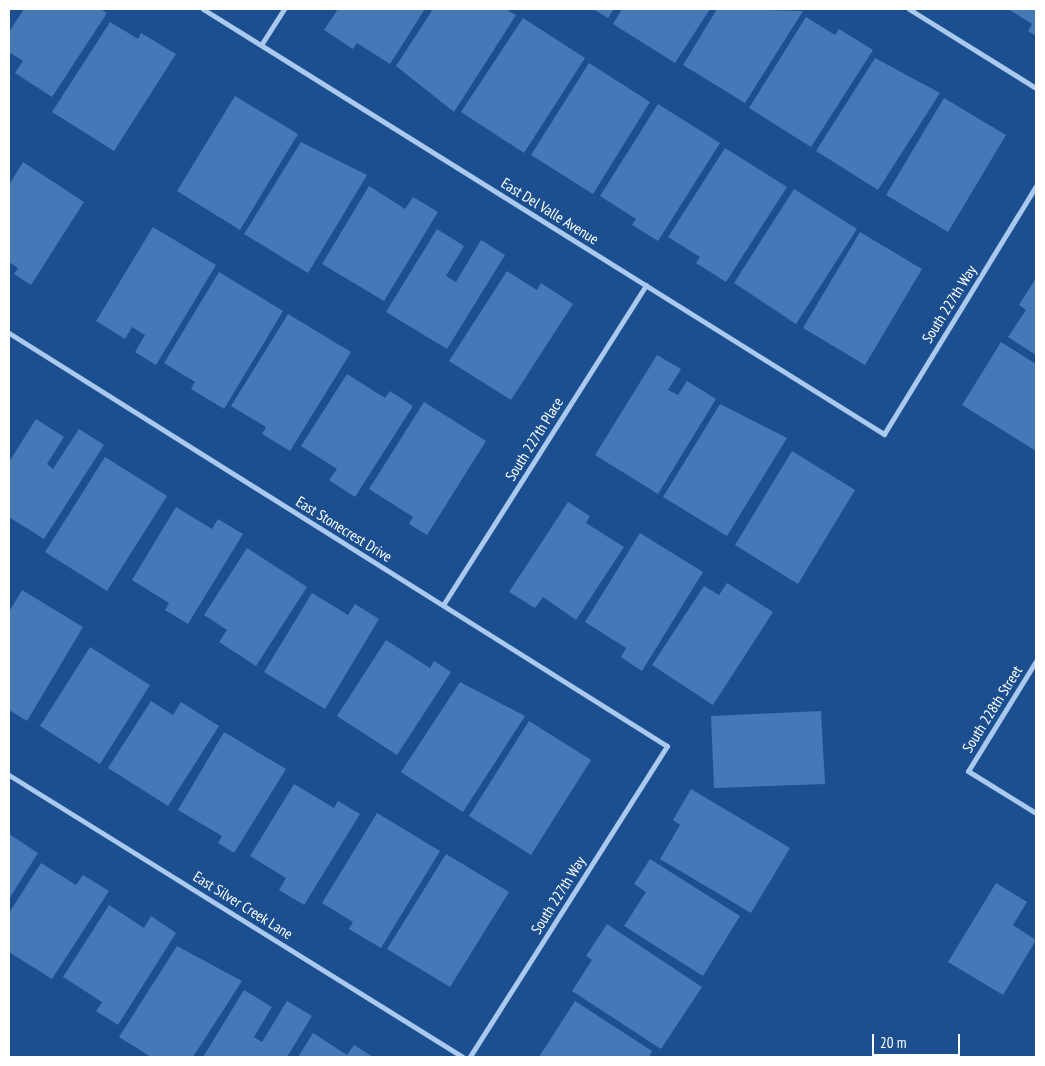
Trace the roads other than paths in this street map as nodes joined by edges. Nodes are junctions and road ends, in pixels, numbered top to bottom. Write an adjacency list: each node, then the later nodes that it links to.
1 (203, 9): 4 (street, East Del Valle Avenue)
2 (284, 9): 4 (street)
3 (909, 9): 5 (street)
4 (261, 45): 7 (street, East Del Valle Avenue)
5 (1036, 88)
6 (1036, 186): 9 (street, South 227th Way)
7 (646, 285): 9 (street, East Del Valle Avenue); 10 (street, South 227th Place)
8 (9, 333): 10 (street, East Stonecrest Drive)
9 (884, 434)
10 (443, 605): 12 (street, East Stonecrest Drive)
11 (1036, 661): 14 (street, South 228th Street)
12 (667, 746): 16 (street, South 227th Way)
13 (9, 775): 15 (street, East Silver Creek Lane)
14 (1036, 813)
15 (464, 1057)
16 (470, 1057)

